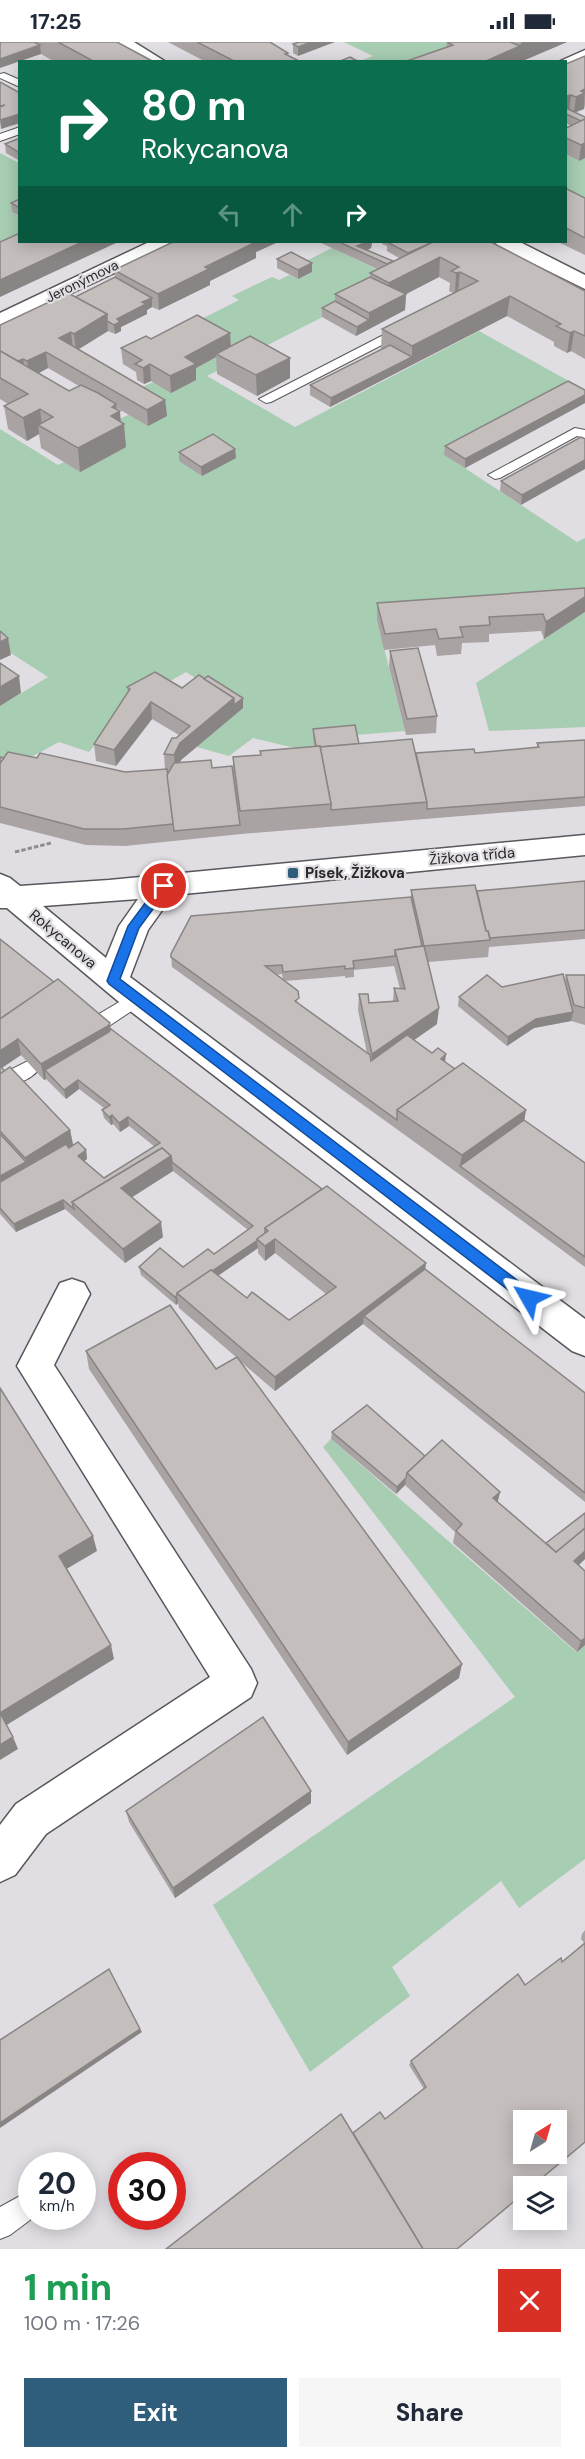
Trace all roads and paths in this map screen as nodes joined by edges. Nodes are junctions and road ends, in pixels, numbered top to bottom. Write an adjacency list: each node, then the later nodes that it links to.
1 (121, 42): 3 (street)
2 (585, 55): 4 (street)
3 (154, 60)
4 (567, 63)
5 (4, 76): 6 (lane)
6 (18, 83)
7 (18, 131): 8 (lane)
8 (0, 138)
9 (162, 243): 12 (street, Jeronýmova)
10 (506, 243): 11 (street)
11 (585, 283)
12 (0, 321)
13 (414, 324): 14 (lane)
14 (266, 399)
15 (585, 434): 16 (lane)
16 (495, 475)
17 (51, 843): 19 (path)
18 (585, 845): 20 (street, Žižkova třída)
19 (10, 853)
20 (164, 886): 21 (street, Žižkova třída); 22 (street, Rokycanova)
21 (4, 894): 22 (street, Rokycanova)
22 (125, 990): 23 (lane); 27 (street, Rokycanova)
23 (96, 1025)
24 (32, 1066): 25 (lane)
25 (7, 1080)
26 (72, 1293): 28 (street)
27 (585, 1340)
28 (0, 1860)

